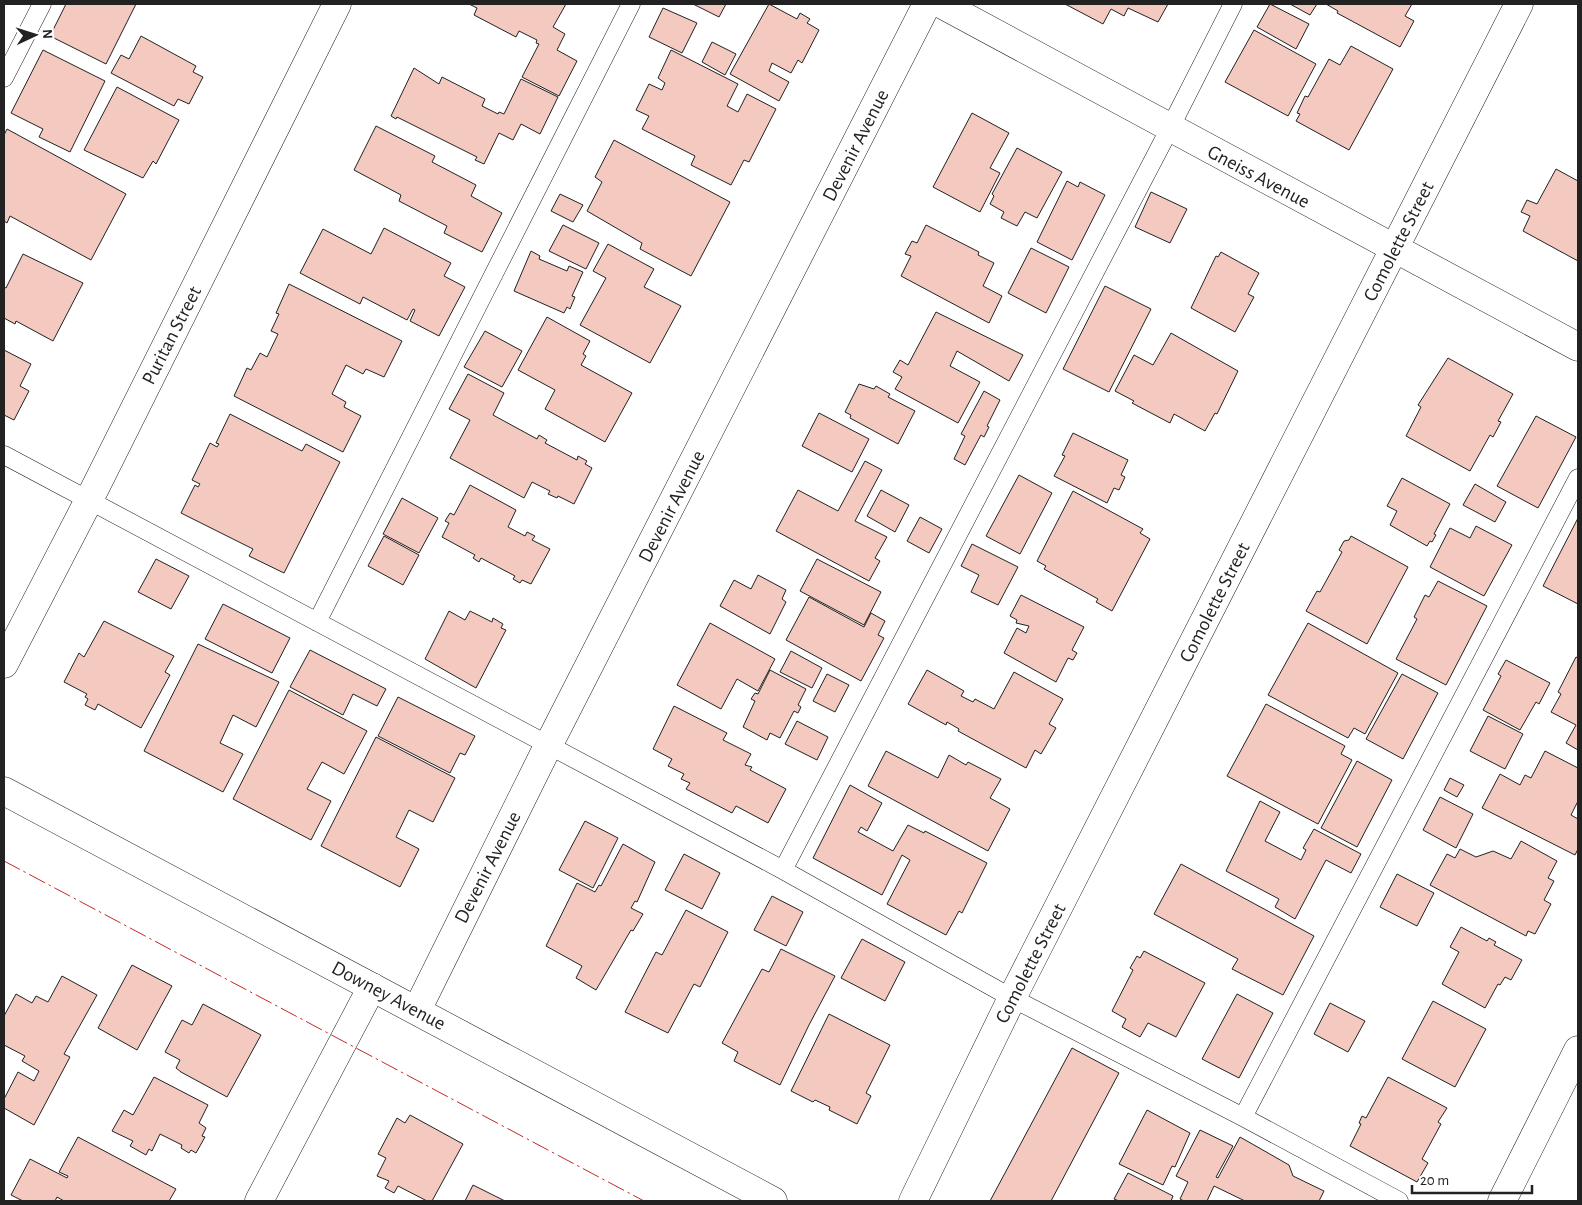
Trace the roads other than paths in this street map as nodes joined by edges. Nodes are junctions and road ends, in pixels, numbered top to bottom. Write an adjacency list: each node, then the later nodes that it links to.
1 (42, 4): 8 (lane)
2 (337, 4): 14 (street, Puritan Street)
3 (631, 4): 15 (lane)
4 (927, 4): 17 (street, Devenir Avenue)
5 (941, 4): 9 (street, Gneiss Avenue)
6 (1232, 4): 9 (lane)
7 (1519, 4): 10 (street, Comolette Street)
8 (4, 78)
9 (1170, 128): 10 (street, Gneiss Avenue); 19 (lane)
10 (1394, 249): 11 (street, Gneiss Avenue); 21 (street, Comolette Street)
11 (1578, 347)
12 (4, 454): 14 (lane)
13 (1578, 478): 24 (lane)
14 (89, 500): 15 (lane); 16 (street, Puritan Street)
15 (317, 622): 17 (lane)
16 (4, 664)
17 (548, 746): 19 (lane); 22 (street, Devenir Avenue)
18 (4, 791): 20 (street, Downey Avenue)
19 (783, 870): 21 (lane)
20 (372, 987): 22 (street, Downey Avenue); 25 (street)
21 (1012, 998): 24 (lane); 27 (street, Comolette Street)
22 (416, 1010): 26 (street, Downey Avenue)
23 (1578, 1050): 29 (street)
24 (1243, 1117): 28 (lane)
25 (259, 1201)
26 (773, 1201)
27 (913, 1201)
28 (1398, 1201)
29 (1502, 1201)

